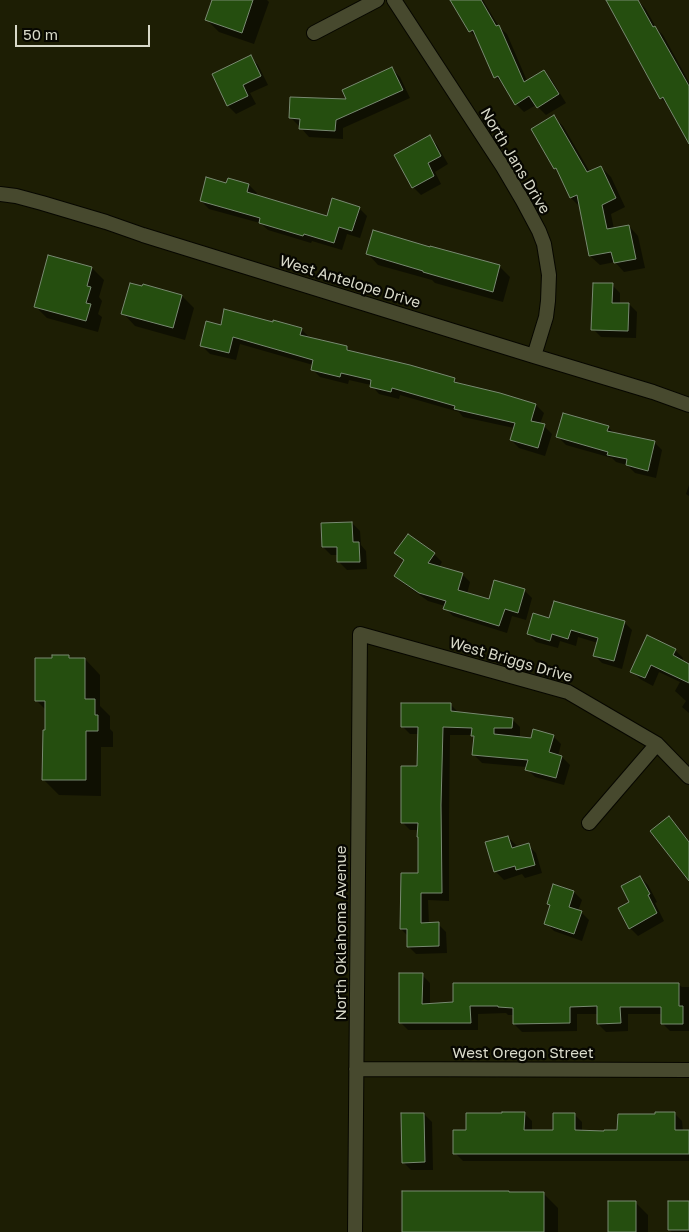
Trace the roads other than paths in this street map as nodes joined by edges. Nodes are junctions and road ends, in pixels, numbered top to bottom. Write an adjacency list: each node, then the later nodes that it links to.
1 (377, 0): 3 (street)
2 (394, 0): 5 (street, North Jans Drive)
3 (314, 33)
4 (0, 194): 5 (street, West Antelope Drive)
5 (534, 356): 6 (street, West Antelope Drive)
6 (689, 405)
7 (360, 634): 8 (street, West Briggs Drive); 11 (street, North Oklahoma Avenue)
8 (657, 744): 9 (street, West Briggs Drive); 10 (street)
9 (689, 777)
10 (589, 823)
11 (356, 1069): 12 (street, West Oregon Street); 13 (street, North Oklahoma Avenue)
12 (689, 1070)
13 (355, 1232)

